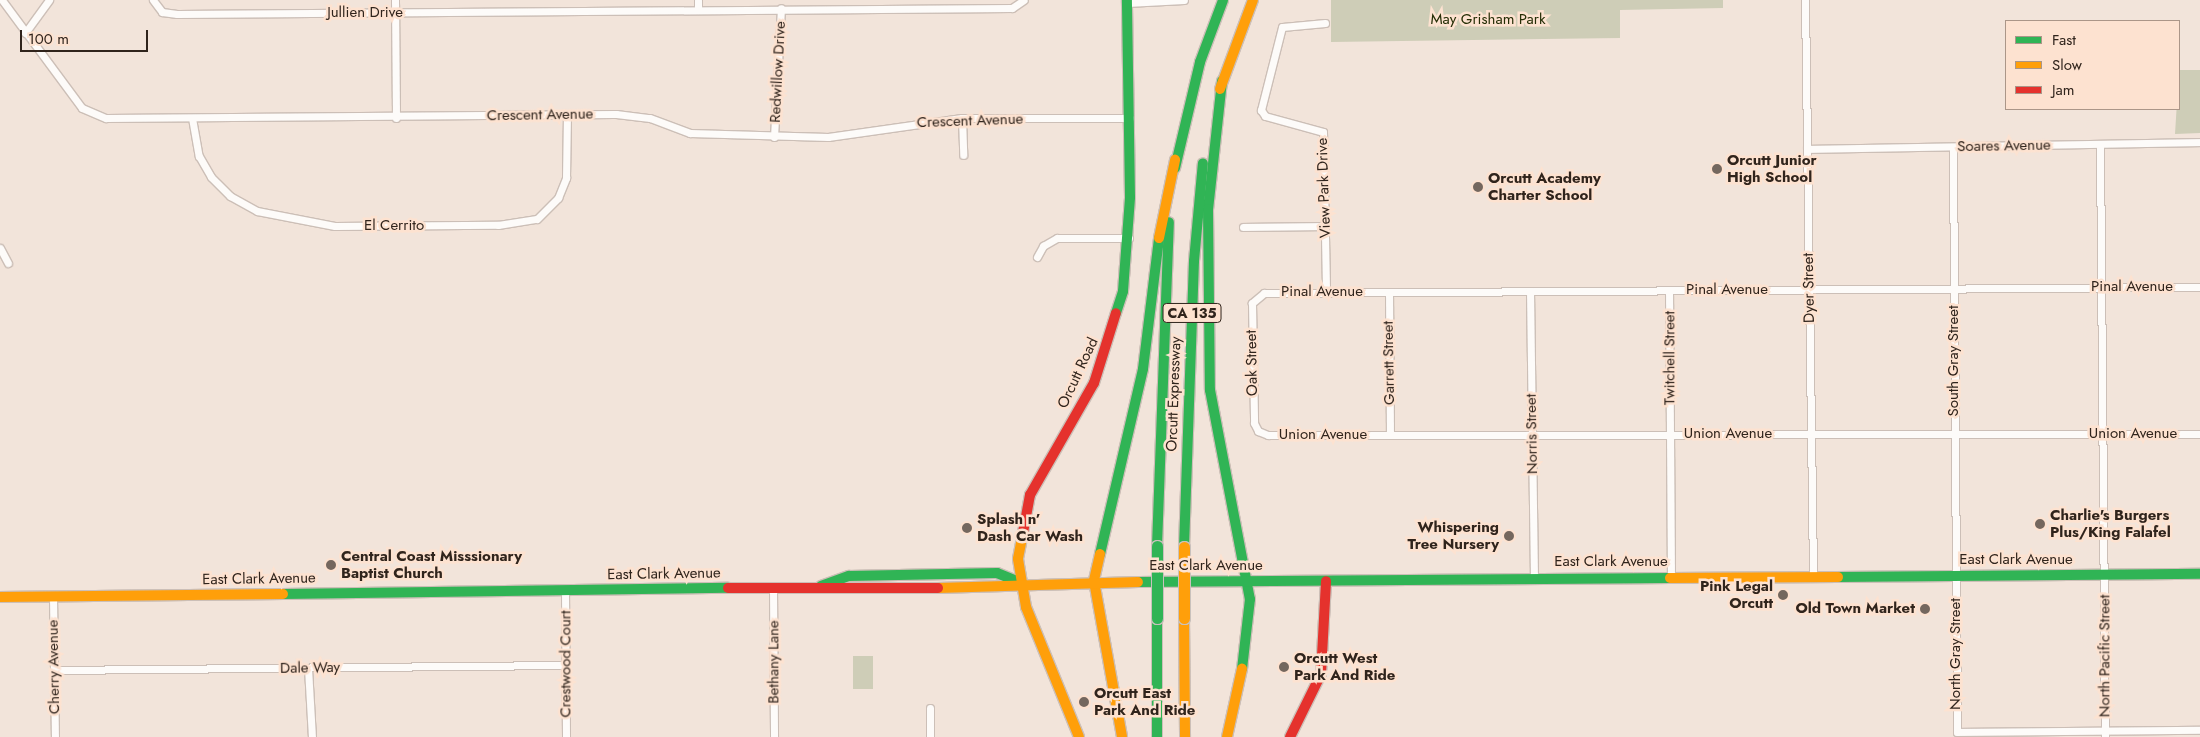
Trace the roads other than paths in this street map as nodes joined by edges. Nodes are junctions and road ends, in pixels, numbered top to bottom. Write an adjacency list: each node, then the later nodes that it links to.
1 (2, 0): 16 (street, Crescent Avenue)
2 (49, 0): 16 (street)
3 (153, 0): 14 (street, Jullien Drive)
4 (395, 0): 14 (street)
5 (698, 0): 13 (street)
6 (1184, 0): 10 (street)
7 (1223, 0): 29 (main road, Orcutt Expressway / CA 135)
8 (1252, 0): 17 (main road, Orcutt Expressway / CA 135)
9 (1805, 0): 27 (street, Dyer Street)
10 (1127, 1): 22 (main road, Orcutt Road)
11 (1022, 2): 12 (street, Jullien Drive)
12 (781, 8): 13 (street, Jullien Drive); 23 (street, Redwillow Drive)
13 (698, 9): 14 (street, Jullien Drive)
14 (395, 14): 20 (street)
15 (1325, 23): 30 (street, View Park Drive)
16 (25, 33): 19 (street, Crescent Avenue)
17 (1222, 82): 59 (main road); 82 (main road, Orcutt Expressway / CA 135, bridge)
18 (567, 114): 19 (street, El Cerrito); 20 (street, Crescent Avenue); 23 (street, Crescent Avenue)
19 (192, 118): 20 (street, Crescent Avenue)
20 (396, 118)
21 (962, 118): 22 (street, Crescent Avenue); 23 (street, Crescent Avenue); 28 (street)
22 (1130, 118): 32 (main road, Orcutt Road)
23 (774, 137)
24 (2200, 142): 25 (street, Soares Avenue)
25 (2100, 145): 26 (street, Soares Avenue); 36 (street, North Pacific Street)
26 (1953, 147): 27 (street, Soares Avenue); 38 (street, South Gray Street)
27 (1807, 149): 39 (street, Dyer Street)
28 (963, 155)
29 (1175, 160): 61 (main road); 81 (main road, Orcutt Expressway / CA 135, bridge)
30 (1325, 226): 31 (street); 42 (street, View Park Drive)
31 (1243, 227)
32 (1129, 238): 34 (street); 62 (main road, Orcutt Road)
33 (0, 248): 35 (street)
34 (1037, 257)
35 (8, 263)
36 (2101, 287): 37 (street, Pinal Avenue); 38 (street, Pinal Avenue); 51 (street, North Pacific Street)
37 (2200, 287)
38 (1954, 288): 39 (street, Pinal Avenue); 50 (street, South Gray Street)
39 (1809, 289): 40 (street, Pinal Avenue); 49 (street, Dyer Street)
40 (1669, 290): 41 (street, Pinal Avenue); 48 (street, Twitchell Street)
41 (1530, 291): 43 (street, Pinal Avenue); 47 (street, Norris Street)
42 (1326, 292): 43 (street, Pinal Avenue); 44 (street, Pinal Avenue)
43 (1389, 292): 46 (street, Garrett Street)
44 (1255, 295): 45 (street, Oak Street)
45 (1258, 431): 46 (street, Union Avenue)
46 (1390, 434): 47 (street, Union Avenue)
47 (1532, 434): 48 (street, Union Avenue); 58 (street, Norris Street)
48 (1670, 434): 49 (street, Union Avenue); 57 (street, Twitchell Street)
49 (1811, 434): 50 (street, Union Avenue); 55 (street, Dyer Street)
50 (1955, 434): 51 (street, Union Avenue); 56 (street, South Gray Street)
51 (2103, 434): 52 (street, Union Avenue); 54 (street, North Pacific Street)
52 (2200, 434)
53 (2200, 574): 54 (main road, East Clark Avenue)
54 (2104, 575): 56 (main road, East Clark Avenue); 73 (street, North Pacific Street)
55 (1812, 576): 56 (main road, East Clark Avenue); 57 (main road, East Clark Avenue)
56 (1956, 576): 73 (street, North Gray Street)
57 (1672, 577): 58 (main road, East Clark Avenue)
58 (1534, 578): 60 (main road, East Clark Avenue)
59 (1250, 581): 60 (main road, East Clark Avenue); 61 (main road, East Clark Avenue); 83 (main road)
60 (1326, 581): 84 (main road)
61 (1094, 582): 62 (main road, East Clark Avenue); 80 (main road)
62 (1022, 583): 63 (main road, East Clark Avenue); 63 (main road, East Clark Avenue); 79 (main road, Orcutt Road)
63 (818, 587): 64 (main road, East Clark Avenue)
64 (773, 588): 65 (main road, East Clark Avenue); 77 (street, Bethany Lane)
65 (565, 591): 67 (main road, East Clark Avenue); 68 (street, Crestwood Court)
66 (0, 597): 67 (main road, East Clark Avenue)
67 (53, 597): 70 (street, Cherry Avenue)
68 (565, 665): 69 (street, Dale Way); 76 (street, Crestwood Court)
69 (308, 668): 70 (street, Dale Way); 75 (street)
70 (54, 670): 74 (street, Cherry Avenue)
71 (930, 708): 78 (street)
72 (2200, 730): 73 (street)
73 (2105, 734)
74 (55, 737)
75 (312, 737)
76 (566, 737)
77 (774, 737)
78 (930, 737)
79 (1079, 737)
80 (1122, 737)
81 (1157, 737)
82 (1185, 737)
83 (1227, 737)
84 (1290, 737)

